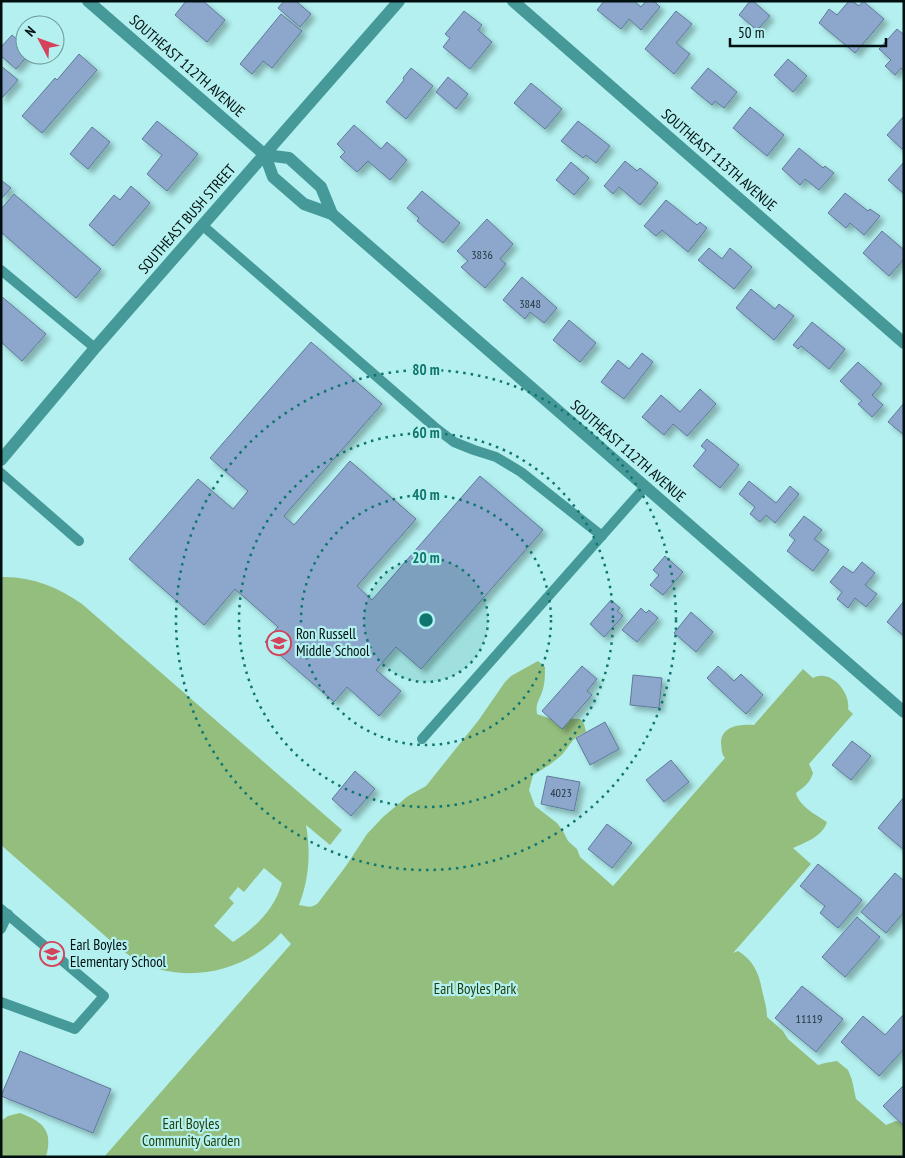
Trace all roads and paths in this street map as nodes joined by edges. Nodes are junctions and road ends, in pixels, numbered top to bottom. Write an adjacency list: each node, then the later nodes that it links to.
1 (88, 1): 4 (street, SOUTHEAST 112TH AVENUE)
2 (399, 1): 4 (street, SOUTHEAST BUSH STREET)
3 (513, 1): 8 (street, SOUTHEAST 113TH AVENUE)
4 (265, 155): 5 (street, SOUTHEAST 112TH AVENUE); 5 (street, SOUTHEAST 112TH AVENUE); 6 (street, SOUTHEAST BUSH STREET)
5 (332, 214): 12 (street, SOUTHEAST 112TH AVENUE)
6 (202, 225): 9 (street, SOUTHEAST BUSH STREET); 13 (lane)
7 (1, 270): 9 (lane)
8 (904, 343)
9 (95, 348): 10 (street, SOUTHEAST BUSH STREET)
10 (4, 453)
11 (1, 473): 14 (lane)
12 (645, 488): 13 (lane); 15 (street, SOUTHEAST 112TH AVENUE)
13 (602, 536): 16 (lane)
14 (79, 541)
15 (904, 712)
16 (422, 739)
17 (5, 912): 18 (lane); 19 (lane)
18 (1, 928)
19 (1, 1002)

